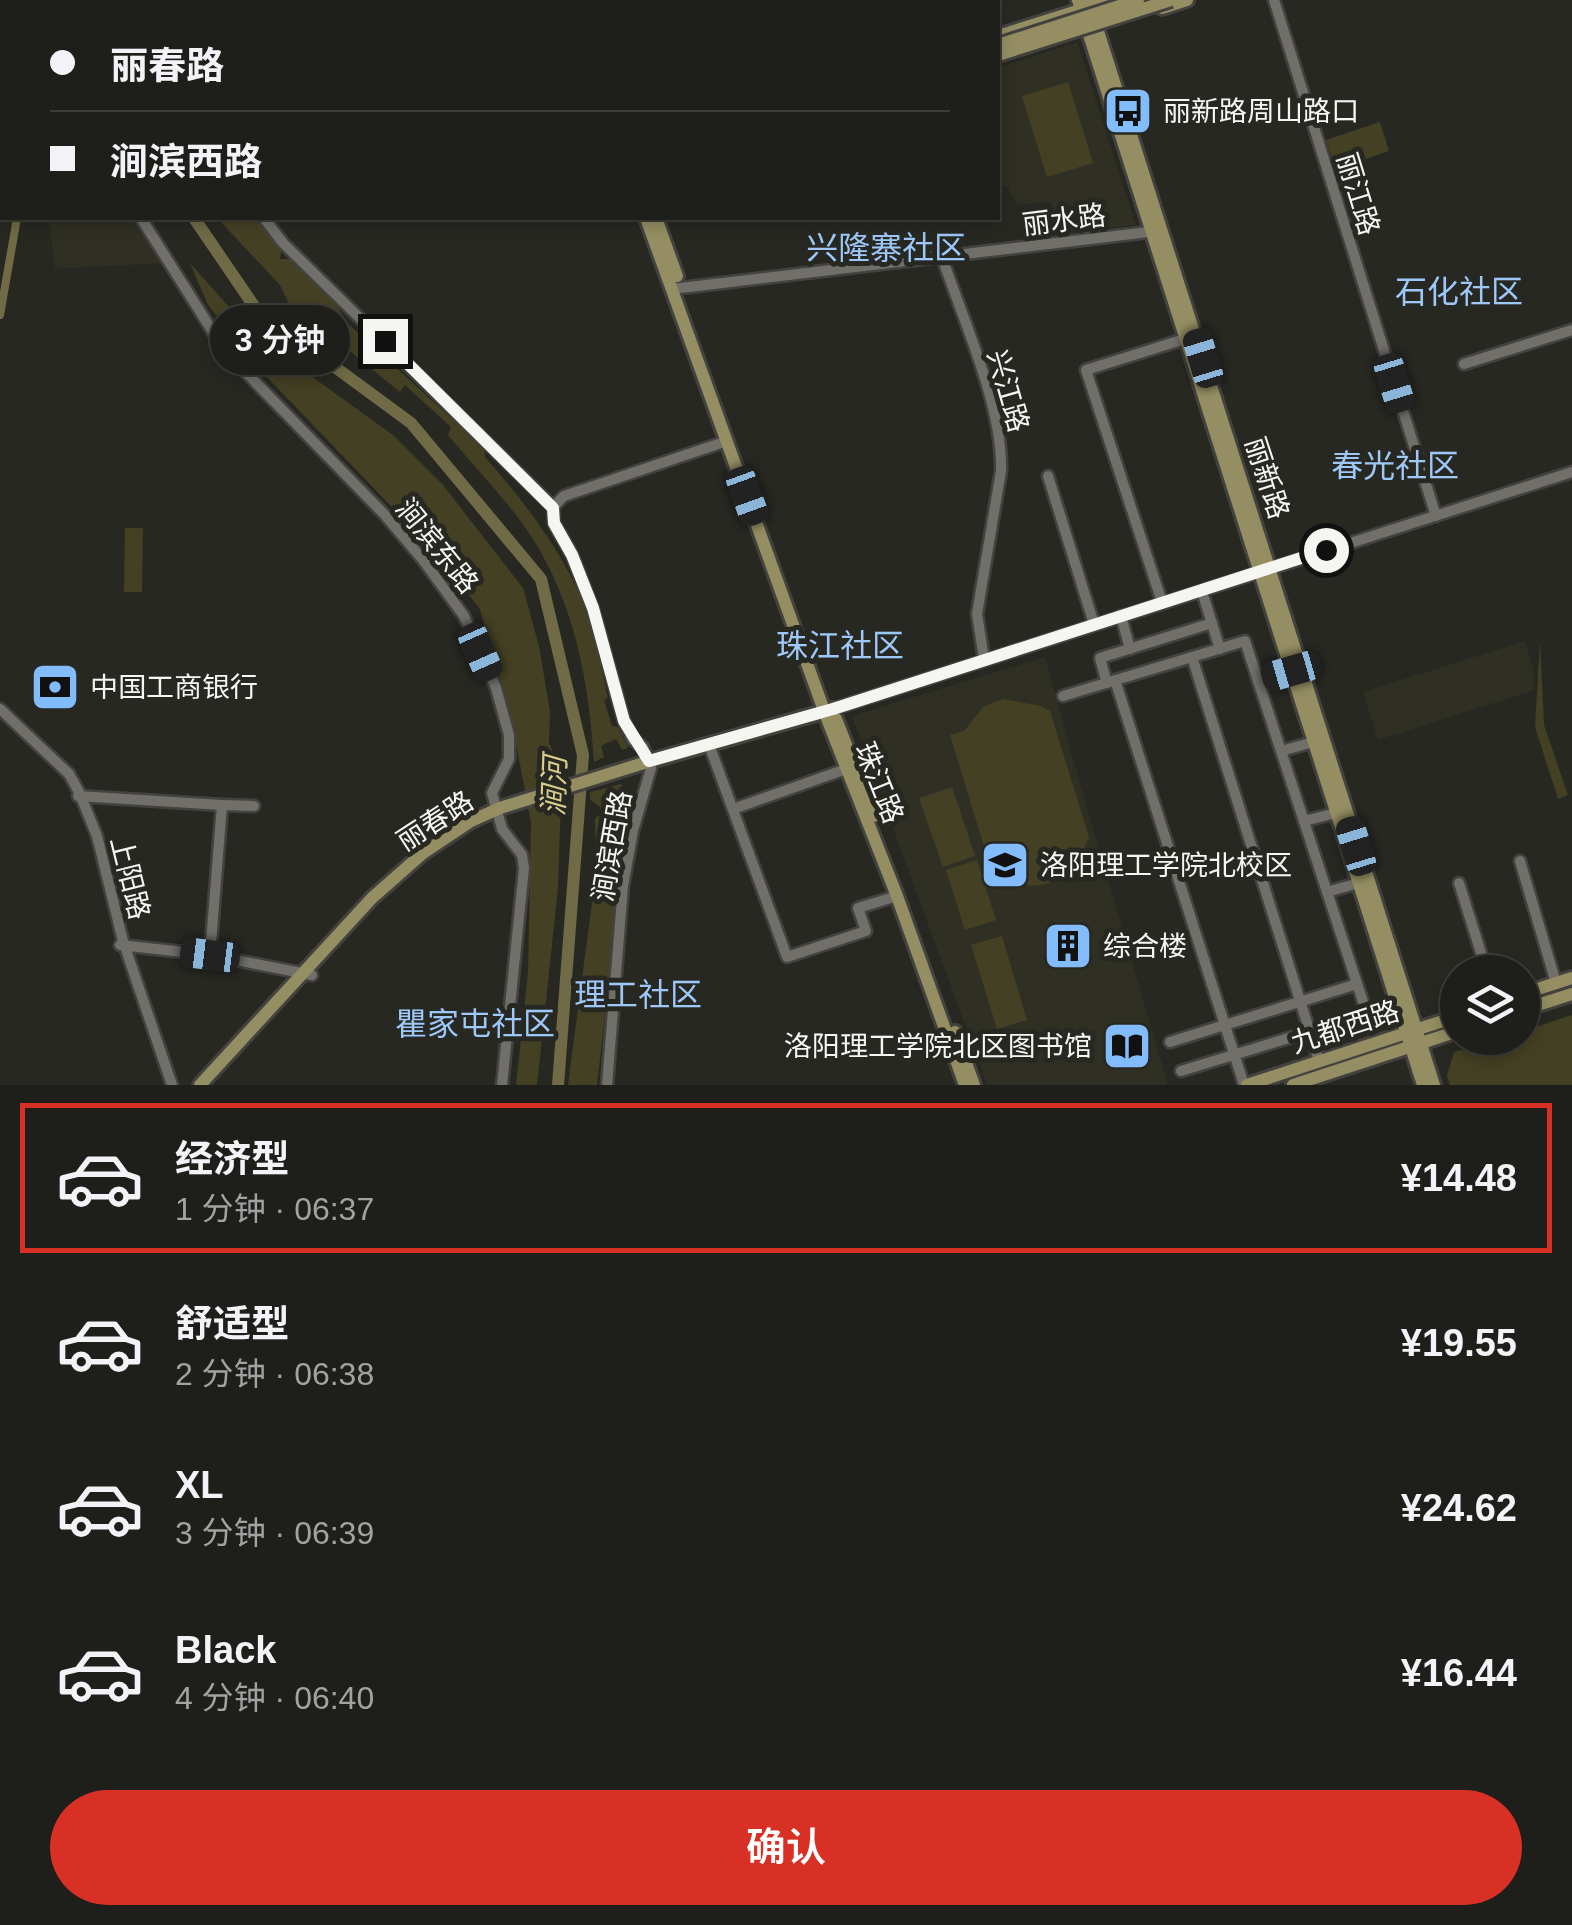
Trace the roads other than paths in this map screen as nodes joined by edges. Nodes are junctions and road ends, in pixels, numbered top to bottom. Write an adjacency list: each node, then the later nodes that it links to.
1 (1112, 0): 7 (main road)
2 (1141, 0): 7 (main road); 9 (main road, bridge)
3 (1161, 0): 7 (main road)
4 (1170, 0): 11 (main road, bridge)
5 (1187, 0): 7 (main road)
6 (1274, 0): 26 (street, 丽江路)
7 (1089, 14): 8 (main road); 10 (main road); 16 (main road, 丽新路)
8 (1000, 36)
9 (1000, 44)
10 (1000, 57)
11 (1000, 57)
12 (142, 220): 54 (street, 涧滨东路)
13 (265, 220): 25 (street, 涧滨西路)
14 (647, 220): 18 (main road, 珠江路)
15 (657, 220): 18 (main road, 珠江路)
16 (1157, 231): 17 (street, 丽水路); 20 (main road, 丽新路)
17 (942, 257): 18 (street, 丽水路); 36 (street, 兴江路)
18 (676, 288): 22 (main road, 珠江路); 42 (main road, 珠江路)
19 (1572, 330): 21 (street)
20 (1191, 337): 27 (main road, 丽新路); 29 (street)
21 (1464, 364)
22 (727, 441): 25 (street); 42 (main road, 珠江路)
23 (1572, 472): 26 (street, 丽春路)
24 (1048, 476): 32 (street)
25 (553, 508): 47 (street, 涧滨西路)
26 (1436, 516): 27 (street, 丽春路)
27 (1264, 570): 29 (street, 丽春路); 37 (main road, 丽新路)
28 (1204, 598): 31 (street)
29 (1162, 602): 30 (street, 丽春路)
30 (1121, 616): 32 (street, 丽春路); 34 (street)
31 (1212, 623): 33 (street); 34 (street)
32 (1094, 624): 36 (street, 丽春路)
33 (1220, 648): 35 (street); 38 (street)
34 (1130, 649): 39 (street)
35 (1192, 657): 39 (street); 70 (street)
36 (984, 659): 42 (street, 丽春路)
37 (1296, 670): 38 (street); 44 (main road, 丽新路)
38 (1258, 680): 46 (street)
39 (1111, 681): 40 (street); 72 (street)
40 (1063, 696)
41 (0, 709): 49 (street, 上阳路)
42 (828, 712): 45 (main road, 丽春路); 47 (main road, 丽春路); 48 (main road, 珠江路); 87 (main road, 珠江路)
43 (0, 718): 49 (street, 上阳路)
44 (1318, 741): 46 (street); 53 (main road, 丽新路)
45 (711, 750): 47 (main road, 丽春路); 52 (street)
46 (1281, 752): 55 (street)
47 (649, 765): 54 (main road, 丽春路); 85 (street, 涧滨西路)
48 (846, 769): 52 (street); 60 (main road, 珠江路)
49 (77, 796): 50 (street); 61 (street, 上阳路)
50 (222, 805): 51 (street); 62 (street)
51 (254, 806)
52 (733, 809): 60 (street)
53 (1340, 812): 55 (street); 57 (main road, 丽新路)
54 (499, 813): 64 (main road, 丽春路); 84 (street)
55 (1304, 821): 59 (street)
56 (1520, 861): 66 (street)
57 (1362, 882): 59 (street); 76 (main road, 丽新路)
58 (1459, 883): 63 (street)
59 (1327, 892): 67 (street)
60 (897, 896): 86 (main road, 珠江路)
61 (121, 945): 62 (street); 81 (street, 上阳路)
62 (210, 955): 64 (street)
63 (1481, 955)
64 (308, 974): 82 (main road, 丽春路); 83 (main road, 丽春路)
65 (1572, 978): 66 (main road)
66 (1556, 983): 68 (main road)
67 (1357, 984): 70 (street); 74 (street)
68 (1540, 988)
69 (1572, 994): 71 (main road)
70 (1302, 1001): 72 (street); 74 (street)
71 (1540, 1004)
72 (1225, 1025): 77 (street); 78 (street)
73 (1440, 1025): 76 (main road, 九都西路)
74 (1308, 1032): 78 (street); 79 (street)
75 (1440, 1034): 76 (main road, 九都西路)
76 (1412, 1039): 79 (main road, 九都西路); 89 (main road, 九都西路); 90 (main road, 丽新路); 91 (main road, 丽新路)
77 (1170, 1042)
78 (1235, 1055): 80 (street); 88 (street)
79 (1318, 1062): 88 (main road, 九都西路)
80 (1181, 1071)
81 (169, 1085)
82 (200, 1085)
83 (209, 1085)
84 (502, 1085)
85 (607, 1085)
86 (965, 1085)
87 (974, 1085)
88 (1246, 1085)
89 (1293, 1085)
90 (1422, 1085)
91 (1434, 1085)

